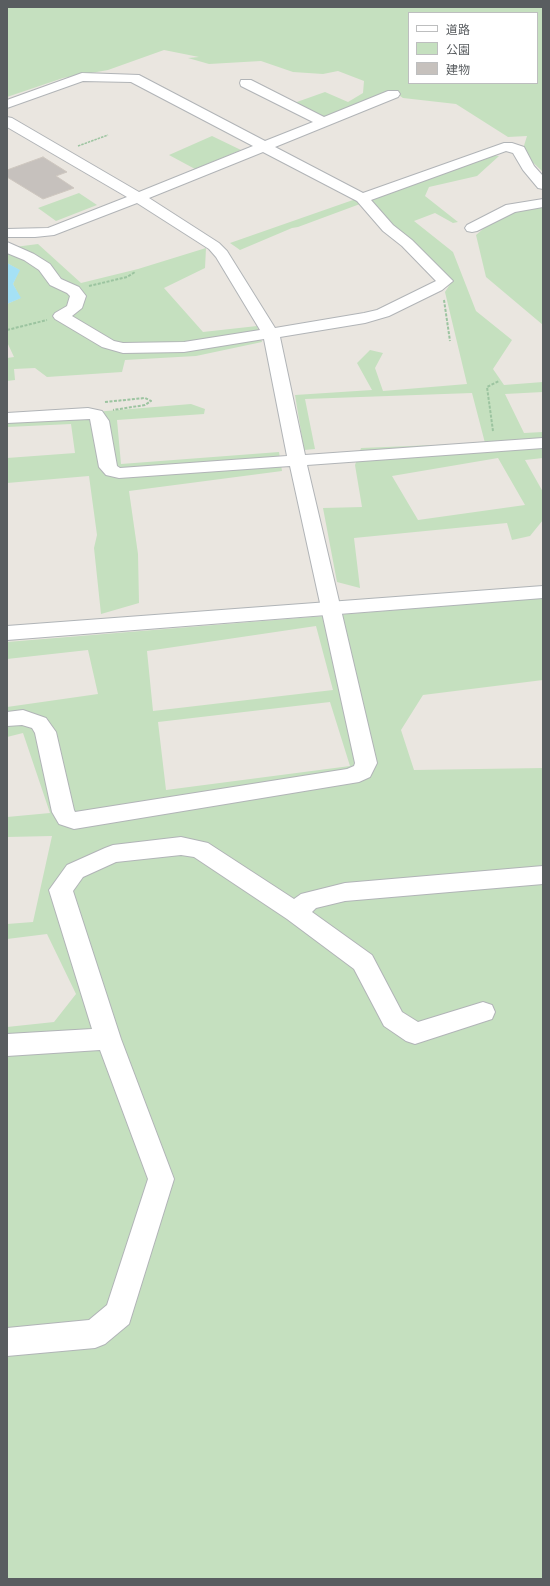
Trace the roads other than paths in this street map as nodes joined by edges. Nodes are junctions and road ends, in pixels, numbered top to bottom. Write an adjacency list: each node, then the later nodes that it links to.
1 (246, 83): 5 (street)
2 (393, 94): 5 (street)
3 (7, 104): 6 (street)
4 (7, 121): 8 (street)
5 (324, 122): 6 (street)
6 (263, 146): 8 (street); 9 (street)
7 (543, 184): 9 (street)
8 (139, 198): 12 (street); 14 (street)
9 (362, 198): 14 (street)
10 (543, 203): 11 (street)
11 (472, 228)
12 (7, 233)
13 (7, 247): 14 (street)
14 (271, 334): 17 (street)
15 (7, 418): 17 (street)
16 (543, 442): 17 (street)
17 (297, 460): 19 (street)
18 (543, 592): 19 (street)
19 (331, 608): 20 (street); 21 (street)
20 (7, 633)
21 (7, 719)
22 (543, 876): 23 (street)
23 (295, 912): 24 (street); 25 (street)
24 (483, 1012)
25 (108, 1039): 26 (street); 27 (street)
26 (7, 1045)
27 (7, 1342)

